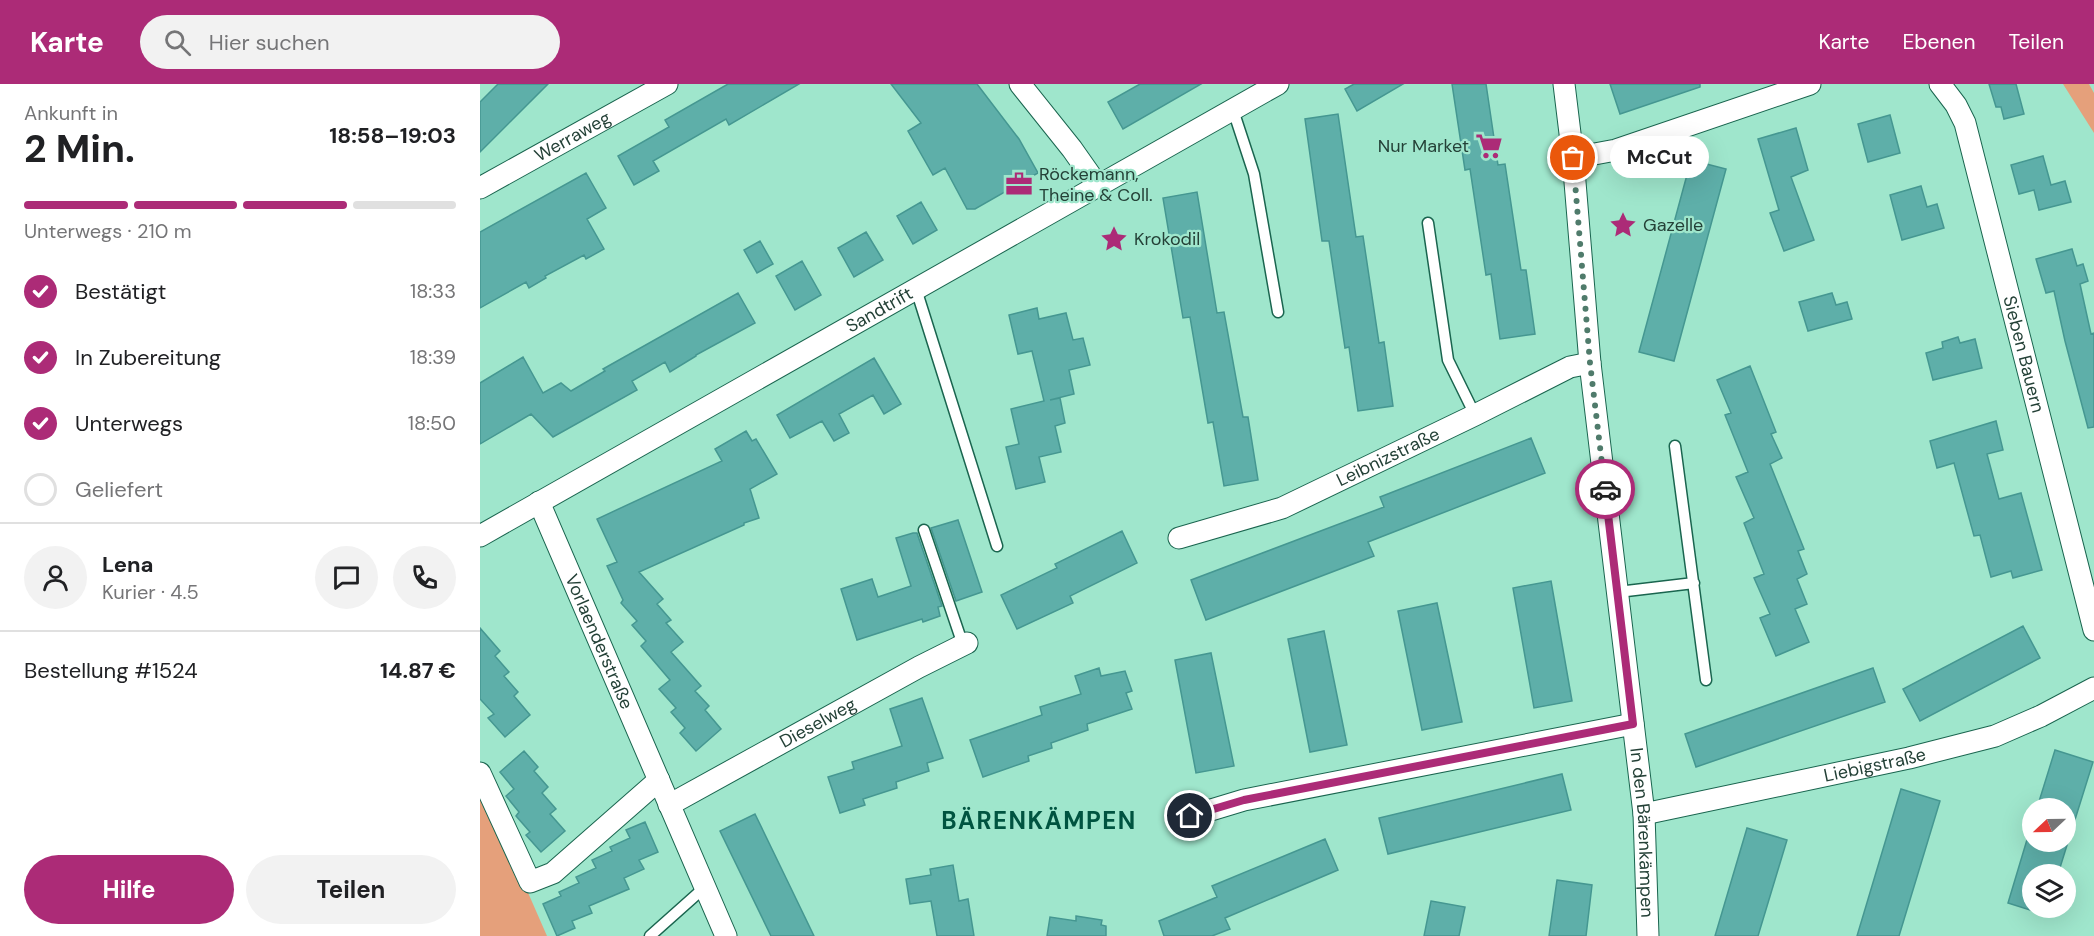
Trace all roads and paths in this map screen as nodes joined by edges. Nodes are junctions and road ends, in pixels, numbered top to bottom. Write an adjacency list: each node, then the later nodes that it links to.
1 (667, 84): 10 (street, Werraweg)
2 (1020, 84): 9 (street)
3 (1278, 84): 7 (street, Sandtrift)
4 (1564, 84): 8 (street, In den Bärenkämpen)
5 (1810, 84): 8 (street)
6 (1940, 84): 24 (street, Sieben Bauern)
7 (1233, 110): 9 (street, Sandtrift); 13 (lane)
8 (1573, 158): 14 (street, In den Bärenkämpen)
9 (1098, 186): 12 (street, Sandtrift)
10 (480, 188)
11 (1428, 224): 15 (lane)
12 (916, 289): 17 (street, Sandtrift); 21 (lane)
13 (1278, 312)
14 (1590, 363): 15 (street, Leibnizstraße); 23 (street, In den Bärenkämpen)
15 (1475, 415): 20 (street, Leibnizstraße)
16 (1675, 446): 22 (lane)
17 (538, 502): 19 (street, Sandtrift); 30 (street, Vorlaenderstraße)
18 (924, 530): 25 (lane)
19 (480, 536)
20 (1179, 538)
21 (997, 546)
22 (1694, 583): 23 (lane); 26 (lane)
23 (1618, 592): 28 (street, In den Bärenkämpen)
24 (2094, 630)
25 (965, 644): 31 (street, Dieselweg)
26 (1706, 680)
27 (2094, 688): 32 (street, Liebigstraße)
28 (1633, 724): 32 (street, In den Bärenkämpen); 33 (street)
29 (480, 773): 30 (street)
30 (659, 780): 31 (street, Vorlaenderstraße)
31 (669, 805): 34 (street, Vorlaenderstraße)
32 (1644, 814): 37 (street, In den Bärenkämpen)
33 (1178, 820)
34 (705, 887): 35 (lane); 36 (street, Vorlaenderstraße)
35 (651, 936)
36 (726, 936)
37 (1648, 936)

